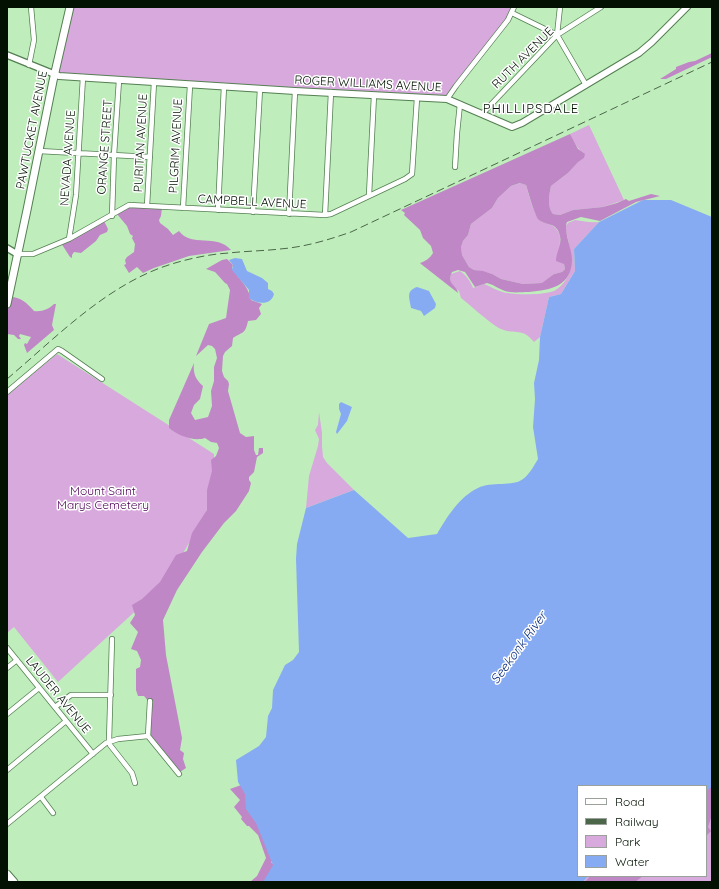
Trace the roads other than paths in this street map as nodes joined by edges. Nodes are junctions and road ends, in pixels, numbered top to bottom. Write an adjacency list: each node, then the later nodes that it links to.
1 (31, 7): 10 (street)
2 (70, 7): 11 (main road, PAWTUCKET AVENUE)
3 (514, 7): 7 (street)
4 (560, 7): 8 (street)
5 (601, 7): 8 (street, RUTH AVENUE)
6 (687, 7): 15 (main road, ROGER WILLIAMS AVENUE)
7 (512, 13): 8 (street); 23 (street)
8 (557, 35): 15 (street); 25 (street, RUTH AVENUE)
9 (7, 55): 10 (street, ROGER WILLIAMS AVENUE)
10 (29, 64): 11 (street, ROGER WILLIAMS AVENUE)
11 (54, 74): 12 (main road, ROGER WILLIAMS AVENUE); 26 (main road, PAWTUCKET AVENUE)
12 (83, 77): 13 (main road, ROGER WILLIAMS AVENUE); 27 (street, NEVADA AVENUE)
13 (119, 80): 14 (main road, ROGER WILLIAMS AVENUE); 28 (street, ORANGE STREET)
14 (154, 82): 16 (main road, ROGER WILLIAMS AVENUE); 29 (street, PURITAN AVENUE)
15 (586, 84): 25 (main road, ROGER WILLIAMS AVENUE)
16 (190, 85): 17 (main road, ROGER WILLIAMS AVENUE); 33 (street, PILGRIM AVENUE)
17 (224, 86): 18 (main road, ROGER WILLIAMS AVENUE); 34 (street)
18 (260, 89): 19 (main road, ROGER WILLIAMS AVENUE); 35 (street)
19 (295, 91): 20 (main road, ROGER WILLIAMS AVENUE); 36 (street)
20 (331, 92): 21 (main road, ROGER WILLIAMS AVENUE); 37 (street)
21 (374, 95): 22 (main road, ROGER WILLIAMS AVENUE); 31 (street)
22 (416, 98): 23 (main road, ROGER WILLIAMS AVENUE); 31 (street, CAMPBELL AVENUE)
23 (447, 99): 24 (main road, ROGER WILLIAMS AVENUE)
24 (460, 104): 25 (main road, ROGER WILLIAMS AVENUE); 30 (street)
25 (482, 114)
26 (39, 151): 27 (street); 41 (main road, PAWTUCKET AVENUE)
27 (79, 152): 28 (street); 39 (street, NEVADA AVENUE)
28 (114, 155): 29 (street); 38 (street, ORANGE STREET)
29 (150, 157): 32 (street, PURITAN AVENUE)
30 (455, 167)
31 (369, 196): 37 (street, CAMPBELL AVENUE)
32 (147, 206): 33 (street, CAMPBELL AVENUE); 38 (street, CAMPBELL AVENUE)
33 (182, 208): 34 (street, CAMPBELL AVENUE)
34 (218, 210): 35 (street, CAMPBELL AVENUE)
35 (253, 212): 36 (street, CAMPBELL AVENUE)
36 (289, 214): 37 (street, CAMPBELL AVENUE)
37 (325, 215)
38 (112, 216): 39 (street, CAMPBELL AVENUE)
39 (69, 240): 41 (street, CAMPBELL AVENUE)
40 (7, 248): 41 (street)
41 (17, 254): 42 (main road, PAWTUCKET AVENUE)
42 (7, 304)
43 (102, 379): 44 (street)
44 (7, 392)
45 (112, 639): 50 (street)
46 (7, 648): 47 (street, LAUDER AVENUE)
47 (17, 660): 48 (street); 49 (street, LAUDER AVENUE)
48 (7, 668)
49 (39, 688): 52 (street, LAUDER AVENUE); 53 (street)
50 (111, 695): 52 (street); 56 (street)
51 (150, 701): 55 (street)
52 (55, 707): 54 (street, LAUDER AVENUE)
53 (7, 714)
54 (66, 722): 57 (street, LAUDER AVENUE); 58 (street)
55 (148, 736): 56 (street); 59 (street)
56 (109, 741): 57 (street); 60 (street)
57 (93, 754): 61 (street)
58 (7, 770)
59 (179, 774)
60 (135, 783)
61 (41, 797): 62 (street); 63 (street)
62 (53, 813)
63 (7, 824)
64 (7, 874): 65 (main road)
65 (14, 882)

